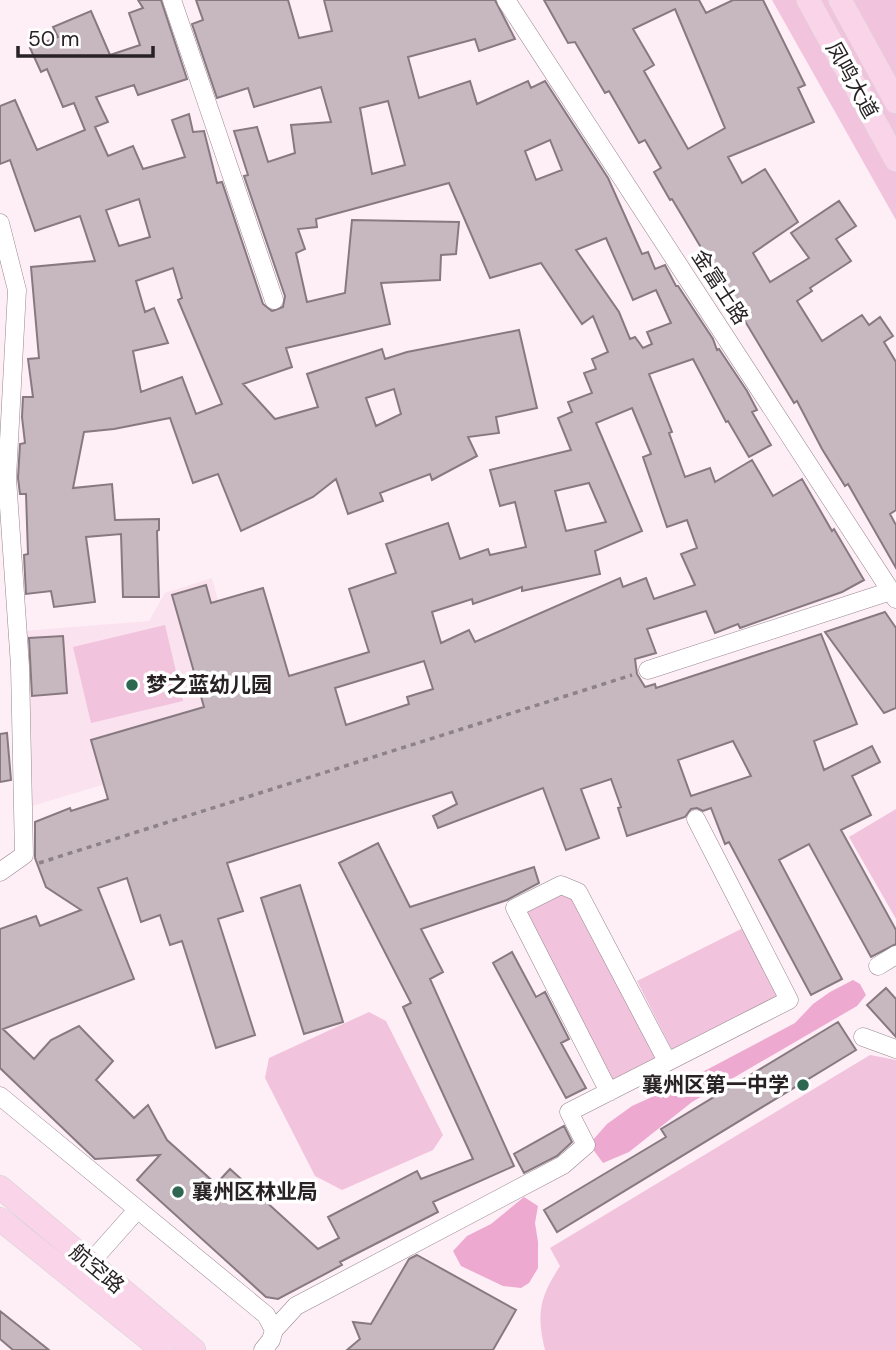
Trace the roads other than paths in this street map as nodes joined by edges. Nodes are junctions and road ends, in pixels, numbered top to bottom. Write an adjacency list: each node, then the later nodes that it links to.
1 (172, 0): 8 (street)
2 (506, 0): 9 (street, 金富士路)
3 (808, 0): 6 (main road, 凤鸣大道)
4 (840, 0): 5 (main road, 凤鸣大道)
5 (896, 102)
6 (896, 160)
7 (0, 223): 12 (street)
8 (274, 300)
9 (893, 595): 10 (street)
10 (648, 670)
11 (696, 819): 17 (street)
12 (3, 871)
13 (896, 955): 14 (street)
14 (878, 966)
15 (863, 1037): 16 (street)
16 (896, 1049)
17 (667, 1060): 18 (street); 18 (street)
18 (609, 1092): 24 (street)
19 (0, 1096): 21 (street)
20 (0, 1188): 23 (main road, 航空路)
21 (137, 1210): 23 (street); 24 (street)
22 (0, 1219): 25 (main road, 航空路)
23 (90, 1263): 26 (main road, 航空路)
24 (274, 1330): 27 (street)
25 (162, 1350)
26 (194, 1350)
27 (263, 1350)

